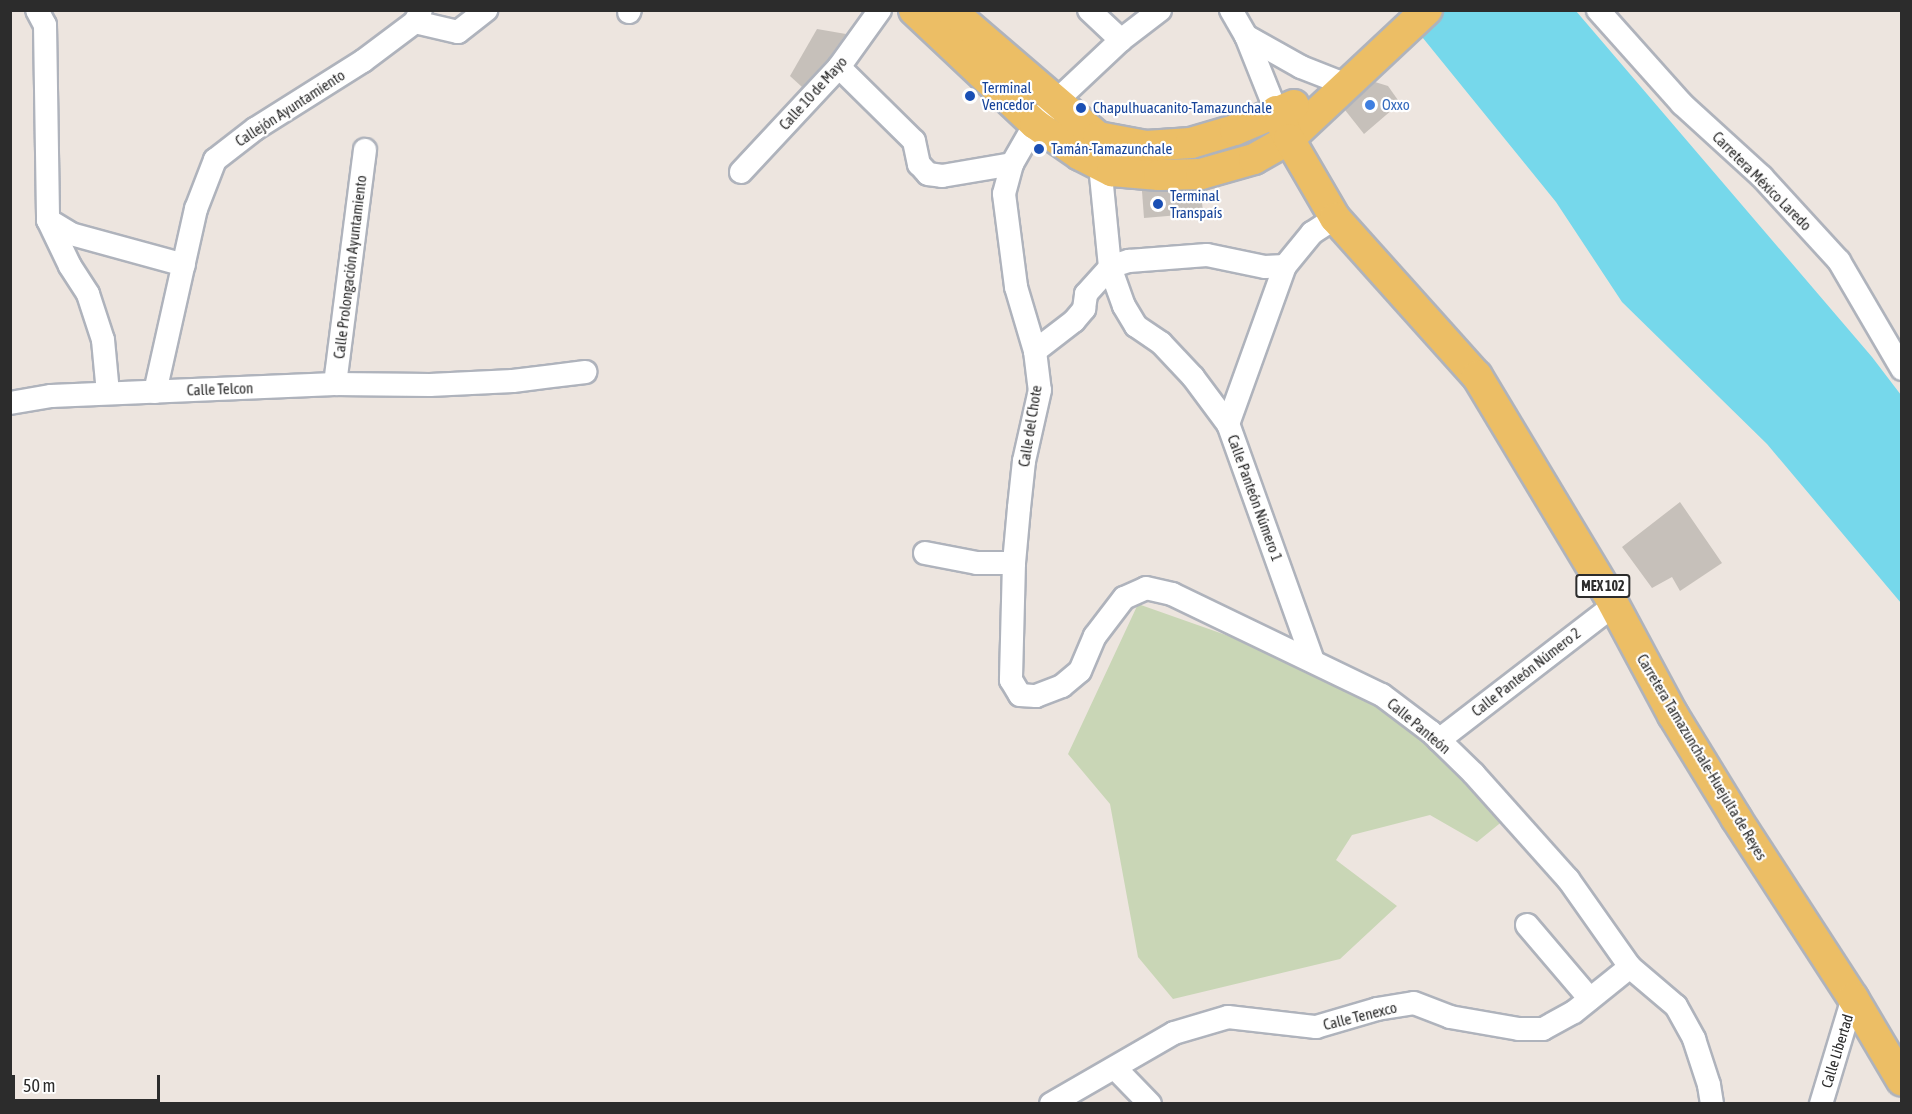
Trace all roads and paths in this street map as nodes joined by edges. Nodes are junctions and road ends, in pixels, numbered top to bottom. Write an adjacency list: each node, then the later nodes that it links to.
1 (38, 10): 25 (street)
2 (486, 10): 11 (street)
3 (880, 10): 14 (street, Calle 10 de Mayo)
4 (914, 10): 18 (main road)
5 (950, 10): 16 (main road)
6 (1089, 10): 13 (street)
7 (1160, 10): 13 (street, Calle del Chote)
8 (1231, 10): 12 (street)
9 (1427, 10): 15 (main road)
10 (1598, 10): 30 (street, Carretera México Laredo)
11 (418, 16): 26 (street, Callejón Ayuntamiento)
12 (1246, 36): 15 (street); 17 (street)
13 (1121, 40): 16 (street, Calle del Chote)
14 (839, 67): 21 (street); 23 (street, Calle 10 de Mayo)
15 (1344, 88): 17 (main road); 19 (main road)
16 (1056, 100): 17 (main road); 18 (street, Calle del Chote)
17 (1276, 111): 19 (main road, Carretera Tamazunchale-Huejulta de Reyes / MEX 102)
18 (1035, 124): 21 (street, Calle del Chote); 22 (main road)
19 (1289, 139): 22 (main road); 24 (main road, Carretera Tamazunchale-Huejulta de Reyes / MEX 102)
20 (365, 150): 32 (street, Calle Prolongación Ayuntamiento)
21 (1011, 164): 29 (street, Calle del Chote)
22 (1100, 165): 28 (street)
23 (741, 172)
24 (1335, 218): 27 (street, Calle Panteón Número 1); 39 (main road, Carretera Tamazunchale-Huejulta de Reyes / MEX 102)
25 (48, 220): 26 (street); 34 (street)
26 (184, 265): 33 (street, Callejón Ayuntamiento)
27 (1285, 266): 28 (street); 36 (street, Calle Panteón Número 1)
28 (1110, 267): 29 (street); 36 (street)
29 (1035, 351): 38 (street, Calle del Chote)
30 (1902, 369)
31 (585, 372): 32 (street, Calle Telcon)
32 (335, 384): 33 (street, Calle Telcon)
33 (155, 392): 34 (street, Calle Telcon)
34 (108, 393): 35 (street, Calle Telcon)
35 (10, 403)
36 (1228, 424): 40 (street, Calle Panteón Número 1)
37 (925, 553): 38 (street)
38 (1014, 563): 41 (street, Calle del Chote)
39 (1614, 604): 42 (street, Calle Panteón Número 2); 45 (main road, Carretera Tamazunchale-Huejulta de Reyes / MEX 102)
40 (1313, 661): 41 (street, Calle Panteón); 42 (street, Calle Panteón)
41 (1020, 695)
42 (1439, 740): 44 (street, Calle Panteón)
43 (1527, 925): 46 (street)
44 (1630, 967): 46 (street, Calle Tenexco); 51 (street, Calle Panteón)
45 (1853, 998): 48 (main road, Carretera Tamazunchale-Huejulta de Reyes / MEX 102); 52 (street, Calle Libertad)
46 (1590, 999): 47 (street, Calle Tenexco)
47 (1115, 1068): 49 (street, Calle Tenexco); 50 (street)
48 (1902, 1082)
49 (1051, 1104)
50 (1150, 1104)
51 (1712, 1104)
52 (1821, 1104)

